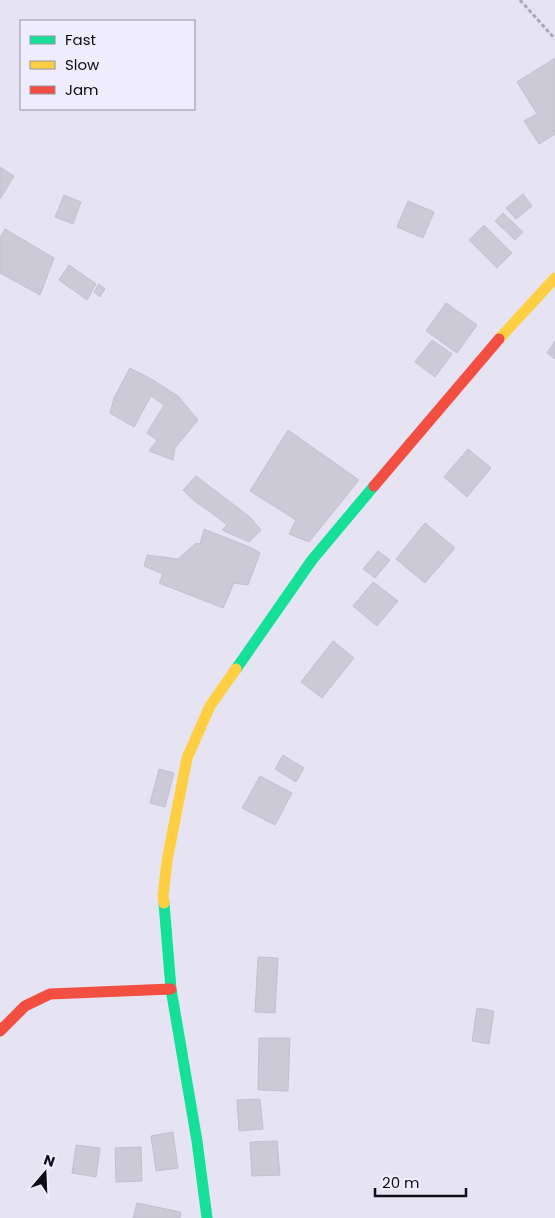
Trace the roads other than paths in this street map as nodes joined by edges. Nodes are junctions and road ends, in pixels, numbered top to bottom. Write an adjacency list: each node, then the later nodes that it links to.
1 (555, 278): 2 (main road)
2 (171, 989): 3 (main road); 4 (main road)
3 (0, 1031)
4 (207, 1218)

